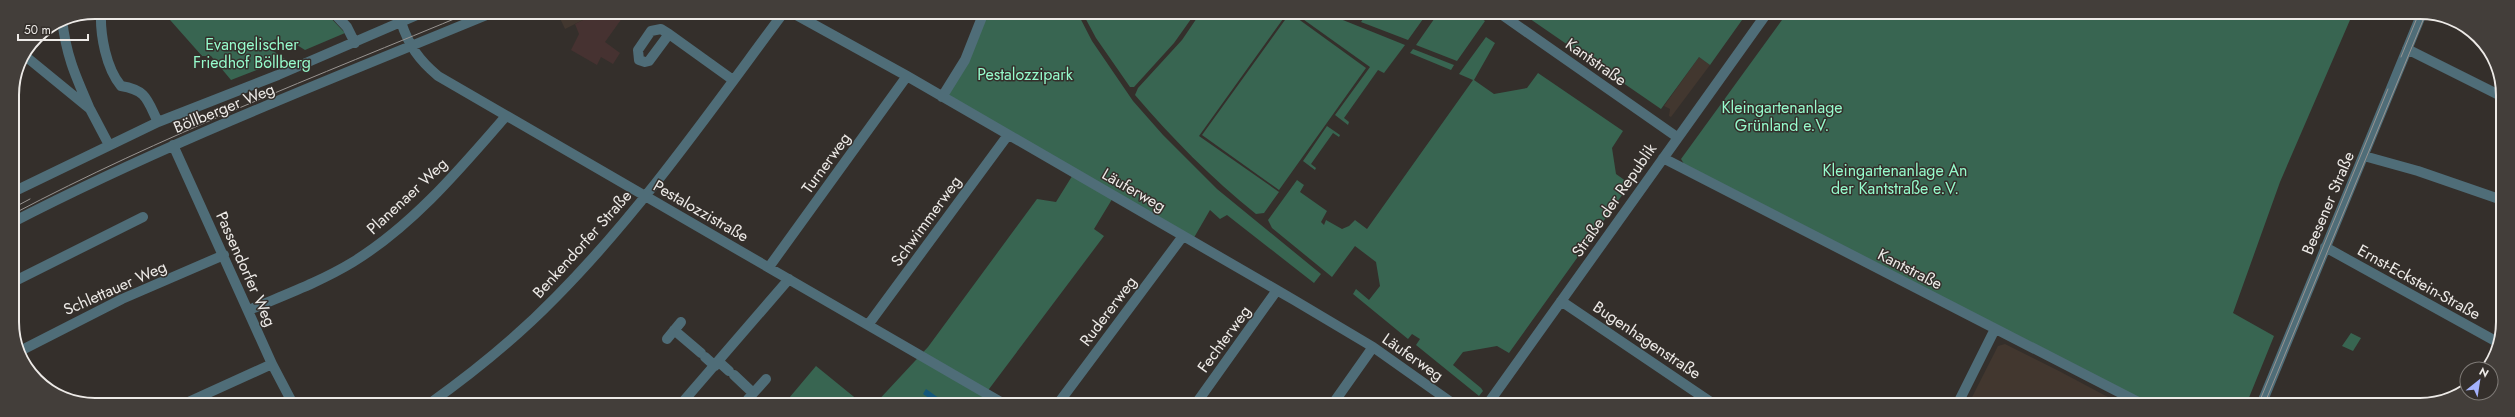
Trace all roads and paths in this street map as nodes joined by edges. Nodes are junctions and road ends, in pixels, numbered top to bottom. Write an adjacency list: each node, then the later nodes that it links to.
1 (102, 19): 24 (street)
2 (340, 19): 14 (street)
3 (408, 19): 11 (street, Böllberger Weg)
4 (477, 19): 15 (street, Böllberger Weg)
5 (779, 19): 19 (street, Benkendorfer Straße)
6 (804, 19): 18 (street, Läuferweg)
7 (981, 19): 21 (street)
8 (1508, 19): 26 (street, Kantstraße)
9 (1762, 19): 26 (street, Straße der Republik)
10 (2420, 19): 16 (street, Beesener Straße)
11 (401, 22): 14 (street, Böllberger Weg); 15 (street, Pestalozzistraße)
12 (62, 27): 22 (street)
13 (669, 34): 19 (street)
14 (355, 43): 24 (street, Böllberger Weg)
15 (410, 47): 23 (street, Pestalozzistraße); 28 (street, Böllberger Weg)
16 (2407, 49): 20 (street); 29 (street, Beesener Straße)
17 (28, 59): 22 (street)
18 (907, 76): 21 (street, Läuferweg); 39 (street, Turnerweg)
19 (733, 80): 32 (street, Benkendorfer Straße)
20 (2496, 93)
21 (942, 98): 25 (street, Läuferweg)
22 (90, 109): 27 (street)
23 (506, 116): 32 (street, Pestalozzistraße); 44 (street, Planenaer Weg)
24 (158, 122): 27 (street, Böllberger Weg)
25 (1008, 135): 36 (street, Läuferweg); 45 (street, Schwimmerweg)
26 (1677, 137): 30 (street, Straße der Republik)
27 (109, 145): 31 (street, Böllberger Weg)
28 (173, 145): 35 (street, Böllberger Weg); 38 (street, Passendorfer Weg)
29 (2364, 156): 33 (street); 37 (street, Beesener Straße)
30 (1663, 158): 43 (street, Straße der Republik); 46 (street, Kantstraße)
31 (19, 189)
32 (645, 196): 39 (street, Pestalozzistraße); 56 (street, Benkendorfer Straße)
33 (2496, 198)
34 (143, 217): 40 (street)
35 (19, 219)
36 (1183, 236): 42 (street, Läuferweg); 59 (street, Rudererweg)
37 (2326, 248): 48 (street, Ernst-Eckstein-Straße); 67 (street, Beesener Straße)
38 (224, 255): 44 (street, Passendorfer Weg); 50 (street, Schlettauer Weg)
39 (769, 267): 41 (street, Pestalozzistraße)
40 (19, 279)
41 (789, 279): 45 (street, Pestalozzistraße); 52 (street)
42 (1277, 290): 49 (street, Läuferweg); 60 (street, Fechterweg)
43 (1561, 301): 63 (street, Straße der Republik); 64 (street, Bugenhagenstraße)
44 (248, 310): 51 (street, Passendorfer Weg)
45 (868, 325): 58 (street, Pestalozzistraße)
46 (1995, 329): 65 (street); 66 (street, Kantstraße)
47 (666, 339): 52 (street)
48 (2493, 340)
49 (1373, 347): 61 (street); 62 (street, Läuferweg)
50 (24, 349)
51 (272, 364): 54 (street); 55 (street, Passendorfer Weg)
52 (717, 364): 53 (street); 57 (street)
53 (766, 379)
54 (197, 398)
55 (290, 398)
56 (437, 398)
57 (686, 398)
58 (996, 398)
59 (1062, 398)
60 (1200, 398)
61 (1337, 398)
62 (1446, 398)
63 (1492, 398)
64 (1705, 398)
65 (1960, 398)
66 (2130, 398)
67 (2264, 398)

